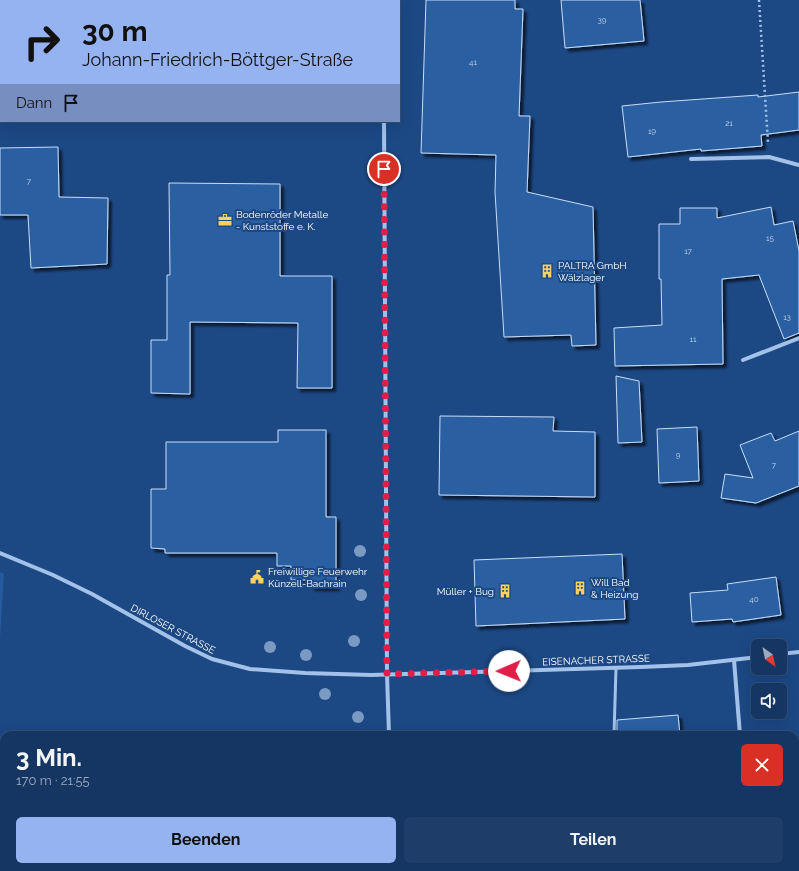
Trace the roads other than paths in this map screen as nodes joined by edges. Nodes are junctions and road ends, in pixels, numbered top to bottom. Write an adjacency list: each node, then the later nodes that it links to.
1 (384, 122): 12 (street)
2 (691, 159): 3 (street)
3 (799, 165)
4 (799, 338): 5 (street)
5 (742, 360)
6 (0, 553): 12 (street, DIRLOSER STRASSE)
7 (799, 652): 8 (street)
8 (787, 653)
9 (751, 658): 10 (street, EISENACHER STRASSE)
10 (734, 660): 11 (street, EISENACHER STRASSE); 15 (street)
11 (616, 668): 12 (street, EISENACHER STRASSE); 14 (lane)
12 (387, 674): 13 (street)
13 (389, 731)
14 (614, 731)
15 (740, 731)

